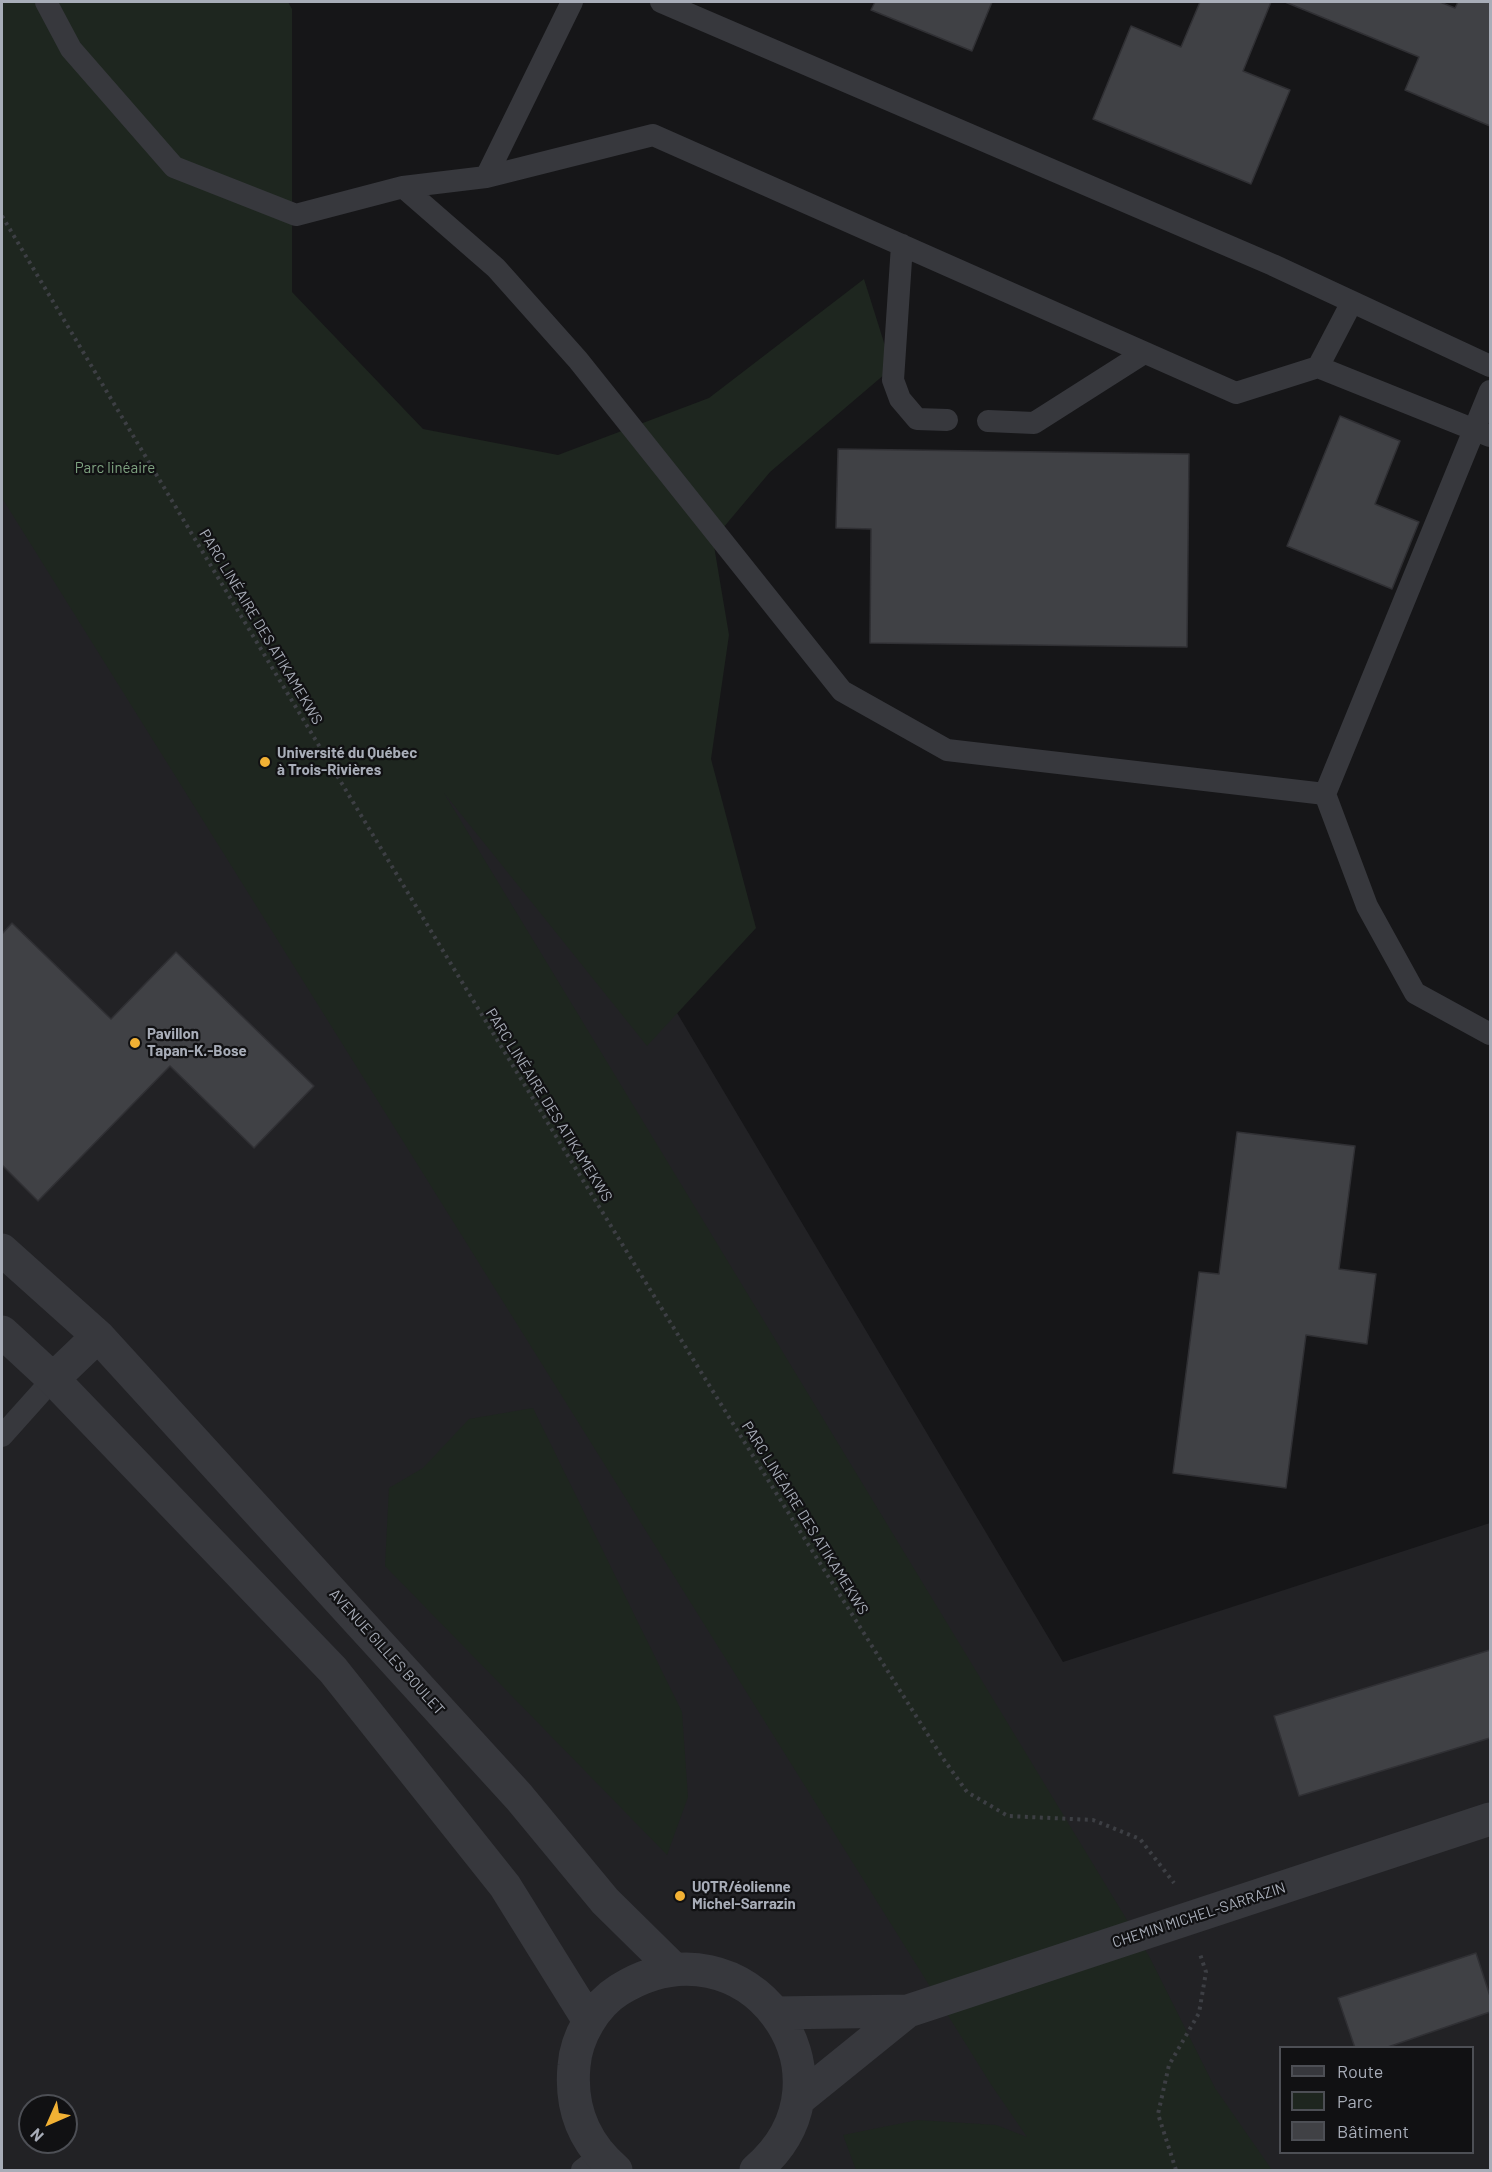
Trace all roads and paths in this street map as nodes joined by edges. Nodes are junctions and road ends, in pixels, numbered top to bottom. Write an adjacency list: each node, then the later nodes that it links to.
1 (46, 2): 5 (lane)
2 (572, 2): 4 (lane)
3 (661, 2): 8 (lane)
4 (486, 177): 5 (lane); 7 (lane)
5 (403, 187): 16 (lane)
6 (2, 216): 24 (path, PARC LINÉAIRE DES ATIKAMEKWS)
7 (902, 245): 9 (lane); 13 (lane)
8 (1352, 302): 10 (lane); 11 (lane)
9 (1144, 353): 11 (lane); 14 (lane)
10 (1491, 366)
11 (1318, 367): 15 (lane)
12 (1491, 391): 15 (lane)
13 (947, 420)
14 (988, 421)
15 (1483, 432): 16 (lane)
16 (1325, 794): 17 (lane)
17 (1491, 1034)
18 (2, 1250): 20 (street, AVENUE GILLES BOULET)
19 (2, 1332): 21 (street)
20 (98, 1336): 21 (street); 25 (street, AVENUE GILLES BOULET)
21 (53, 1379): 22 (lane); 29 (street)
22 (2, 1436)
23 (1491, 1819): 27 (street, CHEMIN MICHEL-SARRAZIN)
24 (1175, 1883)
25 (673, 1968): 28 (street); 29 (street)
26 (1206, 1972): 35 (path)
27 (908, 2011): 28 (street, CHEMIN MICHEL-SARRAZIN); 30 (street, CHEMIN MICHEL-SARRAZIN)
28 (775, 2013): 30 (street)
29 (589, 2021): 32 (street)
30 (798, 2100): 31 (street)
31 (787, 2133): 33 (street); 34 (street)
32 (599, 2166)
33 (756, 2170)
34 (790, 2170)
35 (1176, 2170)

